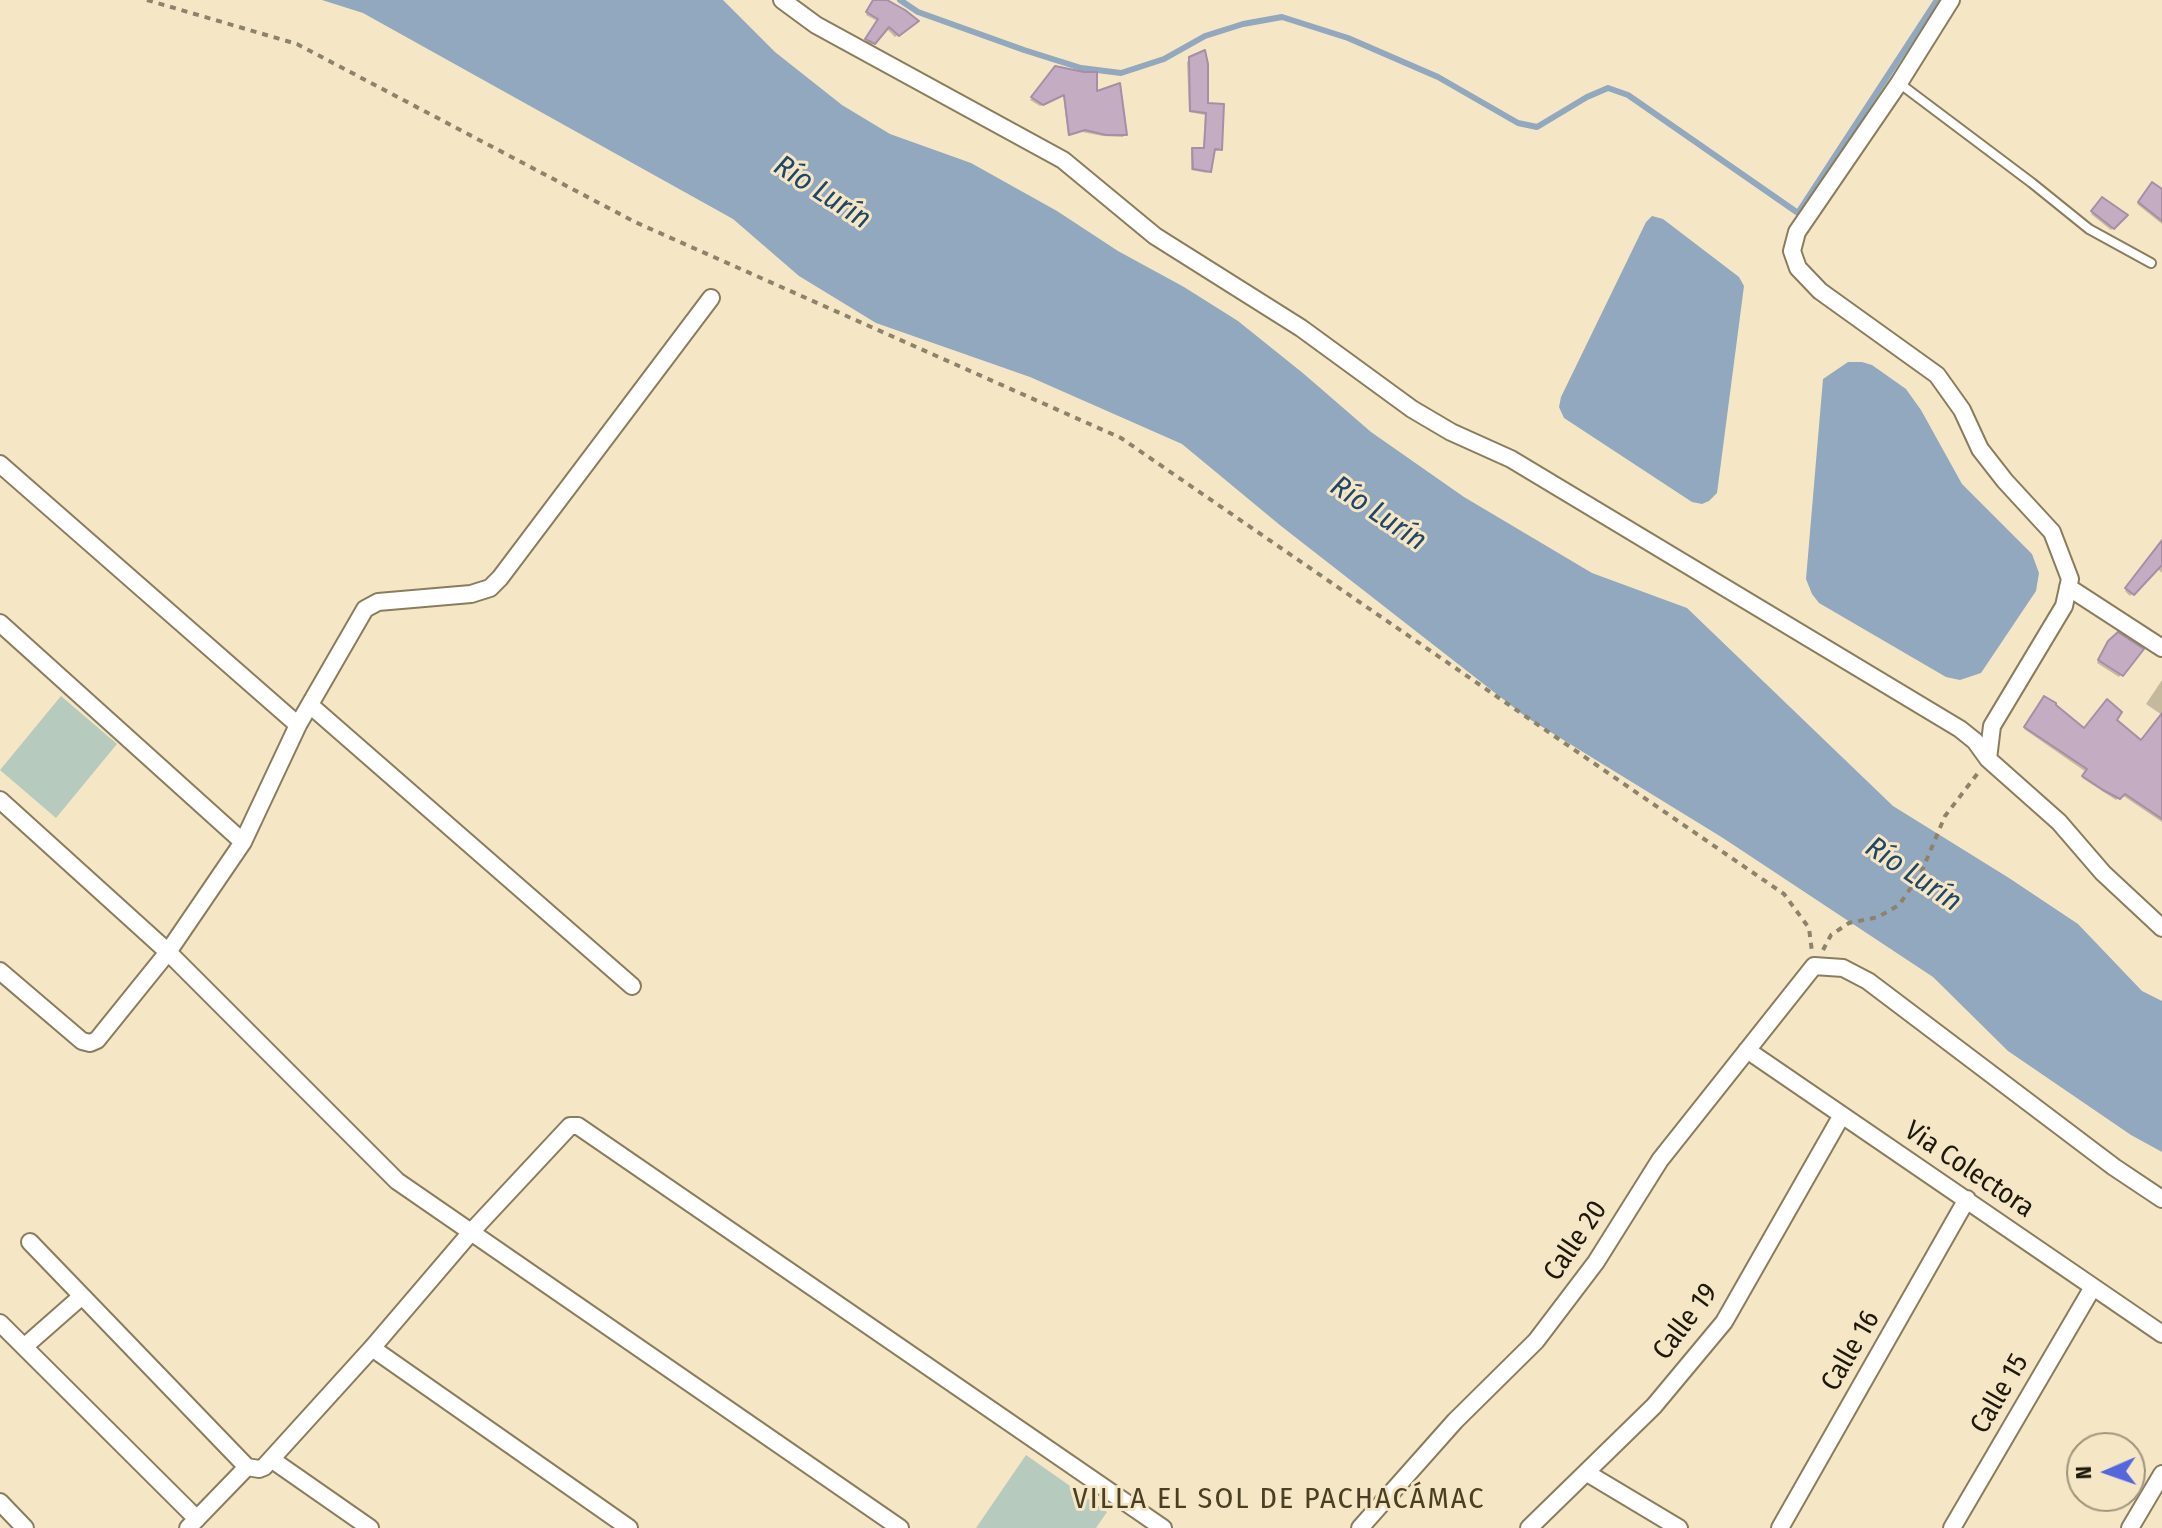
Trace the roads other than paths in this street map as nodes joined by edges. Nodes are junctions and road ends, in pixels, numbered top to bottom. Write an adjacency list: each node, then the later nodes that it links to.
1 (782, 0): 12 (street)
2 (1951, 0): 3 (street)
3 (1899, 83): 4 (lane); 7 (street)
4 (2151, 263)
5 (711, 298): 10 (street)
6 (0, 464): 11 (street)
7 (2068, 587): 9 (street); 12 (street)
8 (0, 623): 14 (street)
9 (2162, 648)
10 (310, 705): 11 (street); 18 (street)
11 (298, 725): 14 (street)
12 (1988, 759): 15 (street)
13 (0, 800): 16 (street)
14 (243, 842): 16 (street)
15 (2162, 928)
16 (168, 952): 17 (street); 23 (street)
17 (0, 971)
18 (632, 986)
19 (1747, 1050): 20 (street, Via Colectora); 22 (street, Calle 20); 42 (street, Calle 20)
20 (1842, 1115): 21 (street, Via Colectora); 33 (street, Calle 19)
21 (1967, 1199): 25 (street, Via Colectora); 45 (street, Calle 16)
22 (2162, 1199)
23 (472, 1231): 30 (street); 40 (street); 41 (street)
24 (30, 1242): 26 (street)
25 (2093, 1287): 28 (street, Via Colectora); 46 (street, Calle 15)
26 (82, 1296): 29 (street); 32 (street)
27 (0, 1323): 29 (street)
28 (2162, 1334)
29 (24, 1347): 36 (street)
30 (372, 1348): 31 (street); 39 (street)
31 (271, 1459): 32 (street); 38 (street)
32 (247, 1467): 36 (street)
33 (1587, 1473): 43 (street, Calle 19); 44 (street)
34 (2162, 1474): 47 (street)
35 (0, 1502): 37 (street)
36 (192, 1524)
37 (25, 1528)
38 (370, 1528)
39 (629, 1528)
40 (900, 1528)
41 (1163, 1528)
42 (1360, 1528)
43 (1529, 1528)
44 (1679, 1528)
45 (1780, 1528)
46 (1952, 1528)
47 (2130, 1528)

